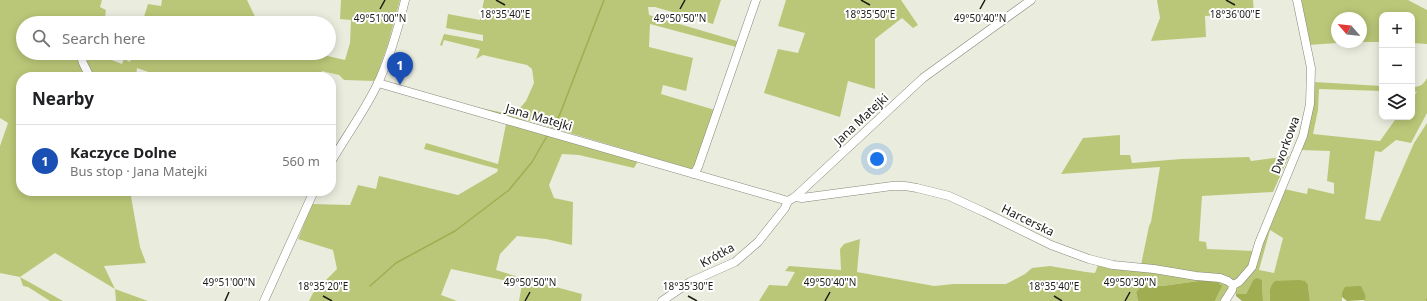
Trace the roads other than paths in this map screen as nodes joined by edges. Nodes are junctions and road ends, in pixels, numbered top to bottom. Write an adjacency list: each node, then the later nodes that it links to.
1 (405, 0): 7 (street)
2 (756, 0): 9 (street)
3 (1031, 0): 11 (street, Jana Matejki)
4 (1297, 0): 12 (street, Dworkowa)
5 (82, 60): 6 (street)
6 (88, 72)
7 (378, 83): 8 (street); 9 (street, Jana Matejki)
8 (336, 154)
9 (694, 174): 11 (street, Jana Matejki)
10 (312, 196): 13 (street)
11 (792, 199): 12 (street, Harcerska); 14 (street, Krótka)
12 (1233, 285): 15 (street)
13 (264, 301)
14 (662, 301)
15 (1225, 301)

